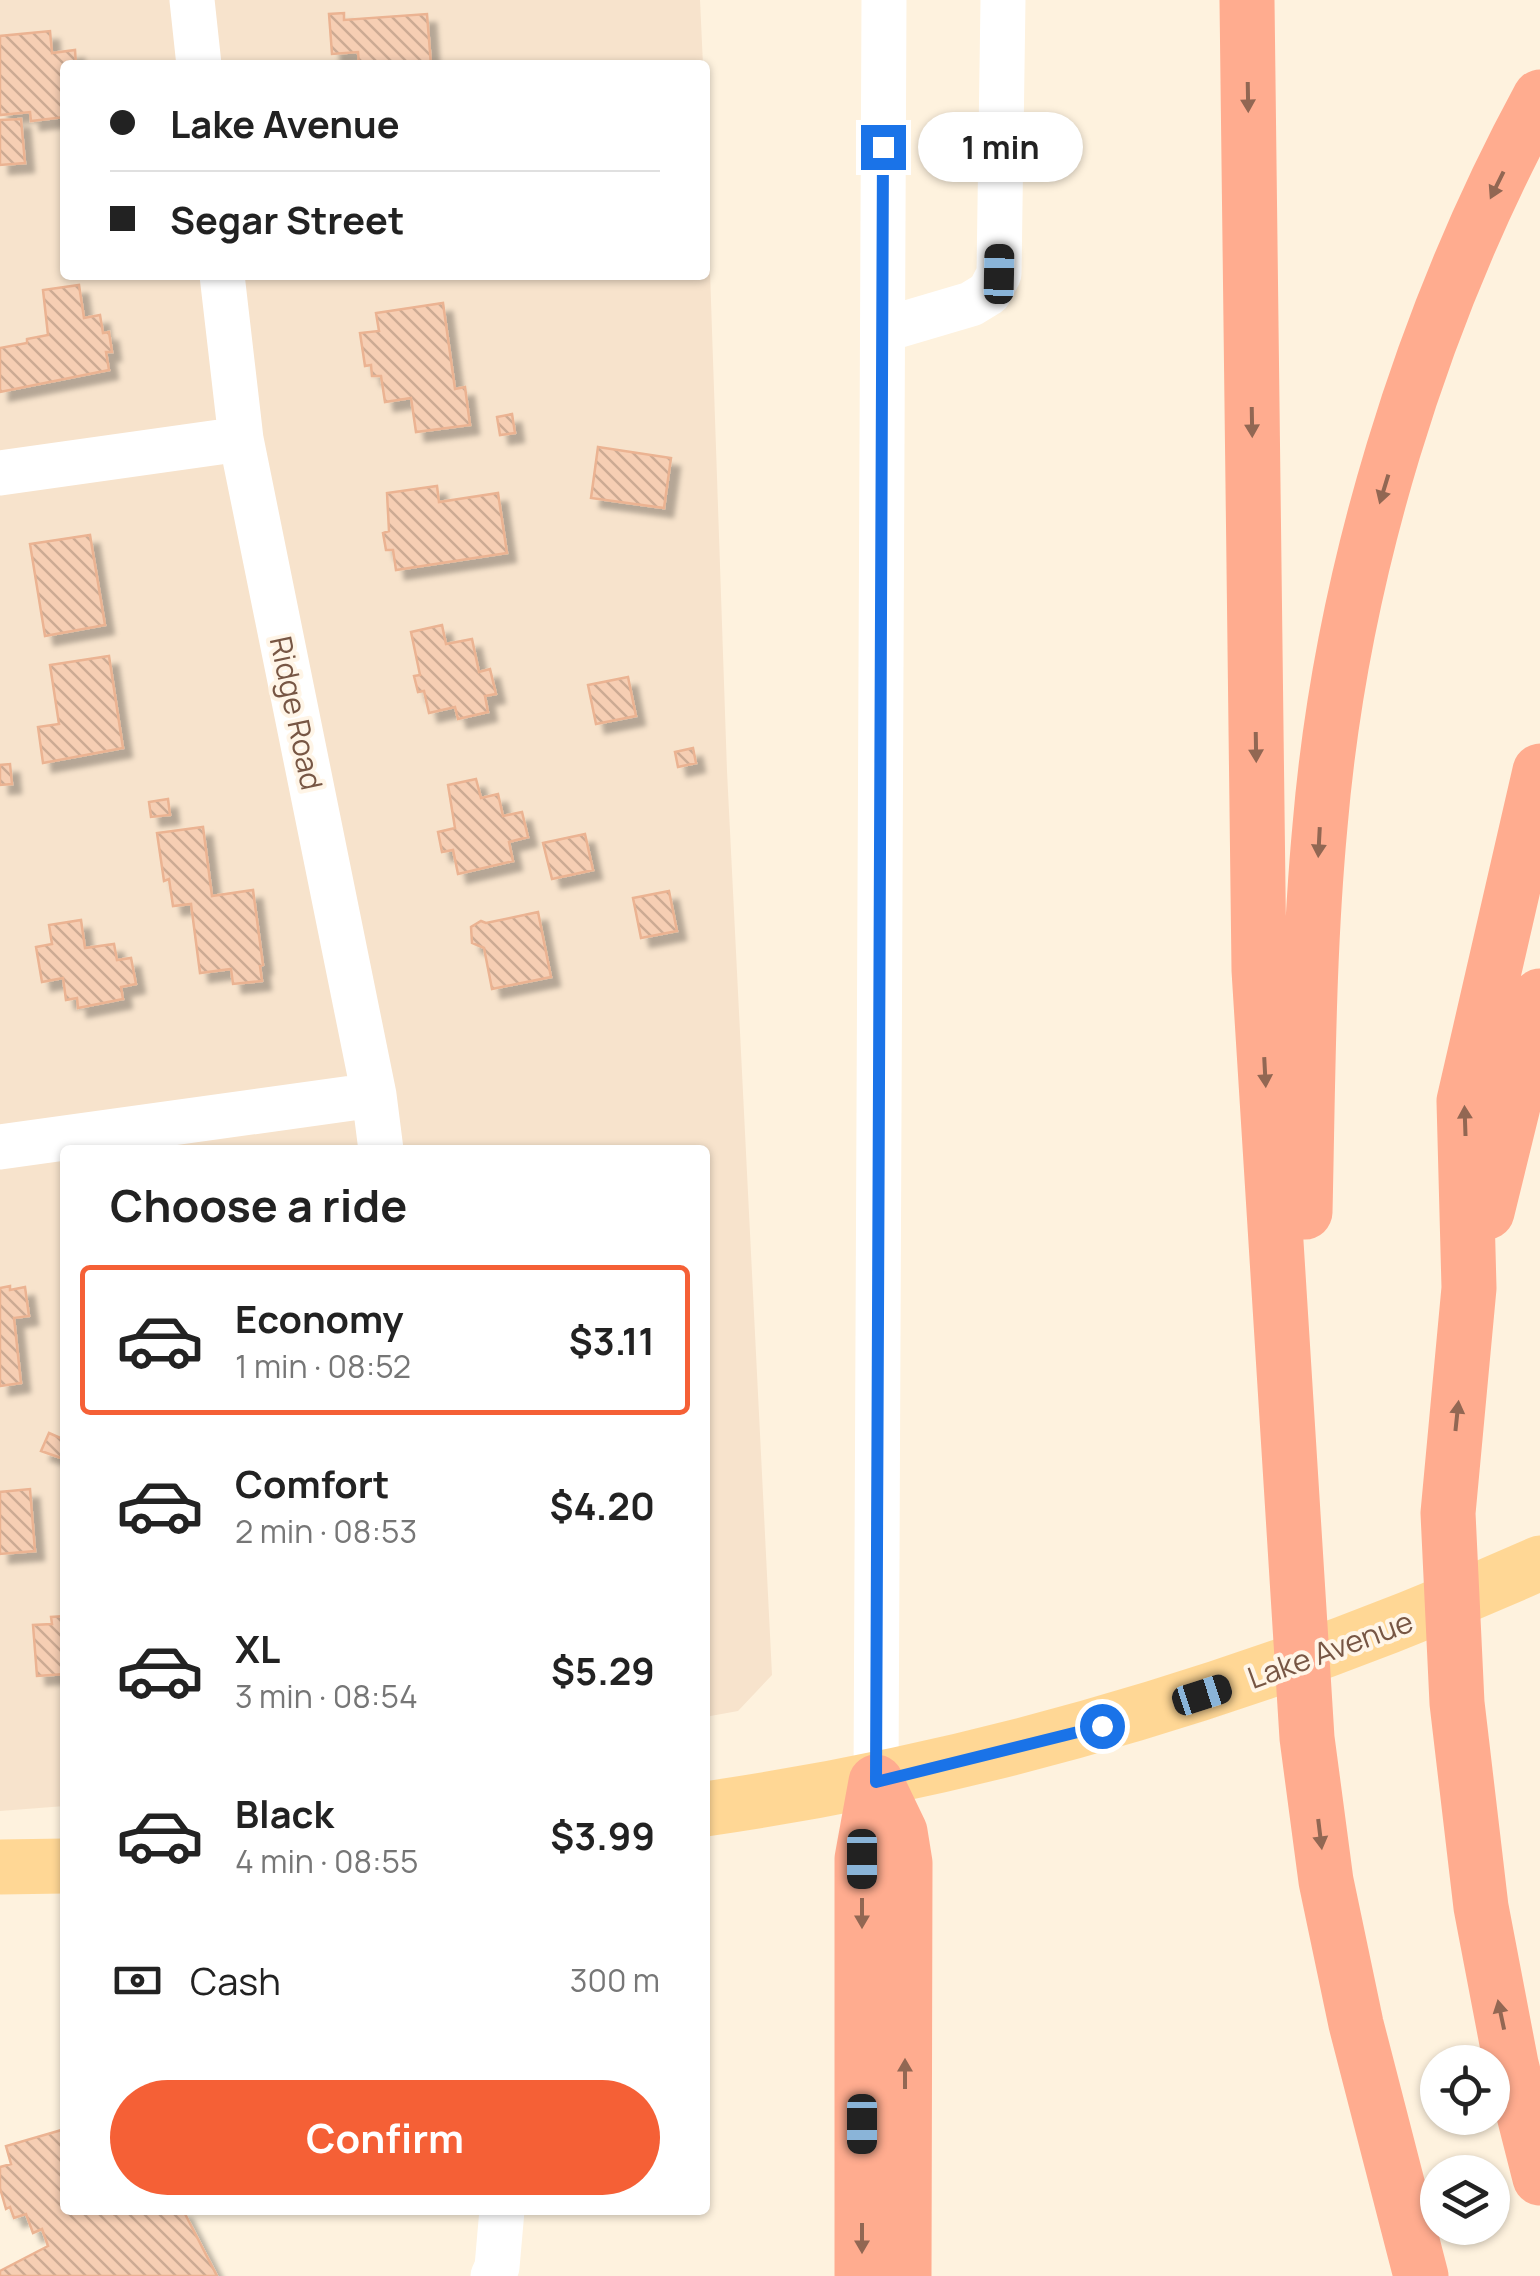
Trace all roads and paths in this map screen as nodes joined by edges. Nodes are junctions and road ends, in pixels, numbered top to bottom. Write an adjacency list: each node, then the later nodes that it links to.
1 (192, 0): 5 (street)
2 (884, 0): 8 (street)
3 (1003, 0): 8 (street)
4 (1247, 0): 18 (highway, one-way to 18)
5 (198, 60)
6 (1540, 97): 18 (highway, one-way to 18)
7 (223, 280): 9 (street, Ridge Road)
8 (882, 330): 19 (street)
9 (241, 439): 10 (street); 13 (street, Ridge Road)
10 (0, 473)
11 (1540, 771): 16 (highway, one-way to 11)
12 (1540, 996): 16 (highway)
13 (374, 1095): 14 (street, Ridge Road); 15 (street)
14 (380, 1145)
15 (0, 1147)
16 (1470, 1288): 24 (highway, one-way to 16)
17 (1540, 1563): 19 (main road, Lake Avenue)
18 (1296, 1580): 23 (highway, one-way to 23)
19 (876, 1782): 20 (main road, Lake Avenue); 27 (highway, one-way to 27); 28 (highway, one-way to 19)
20 (710, 1808)
21 (60, 1866): 22 (main road)
22 (0, 1867)
23 (1396, 2172): 29 (highway); 30 (highway)
24 (1540, 2178)
25 (502, 2215): 26 (street)
26 (493, 2276)
27 (862, 2276)
28 (904, 2276)
29 (1421, 2276)
30 (1430, 2276)

